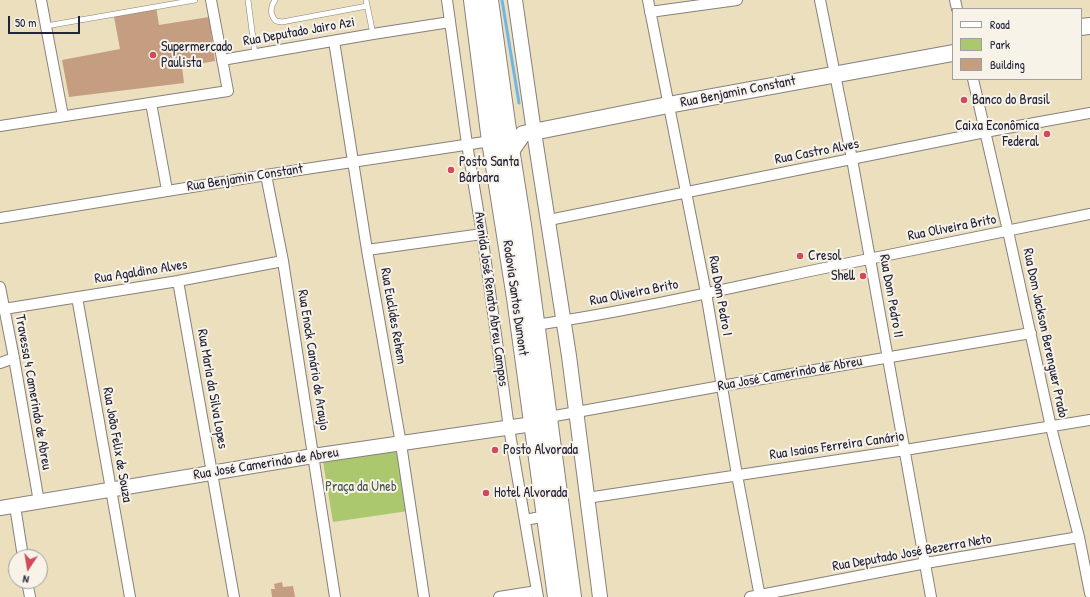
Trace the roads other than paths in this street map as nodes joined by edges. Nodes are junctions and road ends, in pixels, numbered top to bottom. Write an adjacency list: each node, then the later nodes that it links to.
1 (42, 0): 16 (street)
2 (194, 0): 16 (lane)
3 (211, 0): 21 (street)
4 (248, 0): 20 (lane)
5 (275, 0): 13 (lane)
6 (447, 0): 15 (street, Avenida José Renato Abreu Campos)
7 (473, 0): 31 (highway, Rodovia Santos Dumont)
8 (489, 0): 31 (highway, Rodovia Santos Dumont)
9 (515, 0): 30 (main road)
10 (648, 0): 14 (street, Rua Dom Pedro I)
11 (737, 0): 14 (street)
12 (820, 0): 22 (street, Rua Dom Pedro II)
13 (367, 3): 17 (lane)
14 (650, 12): 25 (street, Rua Dom Pedro I)
15 (450, 22): 17 (street, Rua Deputado Jairo Azi); 32 (street, Avenida José Renato Abreu Campos)
16 (46, 26): 27 (street)
17 (373, 34): 18 (street, Rua Deputado Jairo Azi)
18 (334, 41): 20 (street, Rua Deputado Jairo Azi); 35 (street, Rua Euclides Rehem)
19 (952, 53): 22 (main road, Rua Benjamin Constant)
20 (255, 54): 21 (street, Rua Deputado Jairo Azi)
21 (222, 60): 24 (street)
22 (835, 74): 25 (main road, Rua Benjamin Constant); 34 (street, Rua Dom Pedro II)
23 (973, 80): 29 (street, Rua Dom Jackson Berenguer Prado)
24 (151, 103): 27 (street); 37 (street)
25 (668, 105): 30 (main road, Rua Benjamin Constant); 38 (street, Rua Dom Pedro I)
26 (1090, 113): 29 (street, Rua Castro Alves)
27 (63, 116): 28 (street)
28 (0, 126)
29 (985, 132): 34 (street, Rua Castro Alves); 42 (street, Rua Dom Jackson Berenguer Prado)
30 (528, 133): 31 (main road); 33 (main road); 41 (main road)
31 (495, 136): 32 (street, Rua Benjamin Constant); 33 (highway, Rodovia Santos Dumont); 33 (main road, Rua Benjamin Constant); 61 (highway, Rodovia Santos Dumont)
32 (468, 144): 35 (street, Rua Benjamin Constant); 43 (street, Avenida José Renato Abreu Campos)
33 (511, 151): 53 (highway, Rodovia Santos Dumont)
34 (852, 159): 38 (street, Rua Castro Alves); 45 (street, Rua Dom Pedro II)
35 (354, 162): 36 (street, Rua Benjamin Constant); 44 (street, Rua Euclides Rehem)
36 (266, 174): 37 (street, Rua Benjamin Constant); 46 (street, Rua Enock Canário de Araujo)
37 (167, 190): 40 (street, Rua Benjamin Constant)
38 (686, 193): 41 (street, Rua Castro Alves); 49 (street, Rua Dom Pedro I)
39 (1090, 214): 42 (street, Rua Oliveira Brito)
40 (0, 218)
41 (549, 220): 52 (main road)
42 (1008, 231): 45 (street, Rua Oliveira Brito); 54 (street, Rua Dom Jackson Berenguer Prado)
43 (482, 234): 44 (street); 63 (street, Avenida José Renato Abreu Campos)
44 (367, 250): 64 (street, Rua Euclides Rehem)
45 (871, 258): 49 (street, Rua Oliveira Brito); 56 (street, Rua Dom Pedro II)
46 (283, 261): 47 (street, Rua Agaldino Alves); 66 (street, Rua Enock Canário de Araujo)
47 (178, 281): 50 (street, Rua Agaldino Alves); 67 (street, Rua Maria da Silva Lopes)
48 (0, 289): 51 (street, Travessa 4 Camerindo de Abreu)
49 (706, 294): 52 (street, Rua Oliveira Brito); 58 (street, Rua Dom Pedro I)
50 (77, 297): 51 (street, Rua Agaldino Alves); 69 (street, Rua João Felix de Souza)
51 (4, 308): 55 (street, Travessa 4 Camerindo de Abreu)
52 (564, 321): 53 (street, Rua Oliveira Brito); 59 (main road)
53 (536, 325): 61 (highway, Rodovia Santos Dumont)
54 (1031, 333): 56 (street, Rua José Camerindo de Abreu); 62 (street, Rua Dom Jackson Berenguer Prado)
55 (14, 358): 57 (street); 71 (street, Travessa 4 Camerindo de Abreu)
56 (888, 358): 58 (street, Rua José Camerindo de Abreu); 65 (street, Rua Dom Pedro II)
57 (0, 363)
58 (721, 386): 59 (street, Rua José Camerindo de Abreu); 68 (street, Rua Dom Pedro I)
59 (576, 412): 61 (street, Rua José Camerindo de Abreu); 70 (main road)
60 (1090, 420): 62 (street, Rua Isaias Ferreira Canário)
61 (541, 421): 63 (main road, Rua José Camerindo de Abreu); 74 (highway, Rodovia Santos Dumont); 88 (highway, Rodovia Santos Dumont)
62 (1051, 427): 65 (street, Rua Isaias Ferreira Canário); 76 (street, Rua Dom Jackson Berenguer Prado)
63 (509, 428): 64 (main road, Rua José Camerindo de Abreu); 75 (street, Avenida José Renato Abreu Campos)
64 (402, 444): 66 (main road, Rua José Camerindo de Abreu); 85 (street, Rua Euclides Rehem)
65 (905, 450): 68 (street, Rua Isaias Ferreira Canário); 78 (street, Rua Dom Pedro II)
66 (313, 456): 67 (main road, Rua José Camerindo de Abreu); 84 (street, Rua Enock Canário de Araujo)
67 (212, 472): 69 (main road, Rua José Camerindo de Abreu); 83 (street, Rua Maria da Silva Lopes)
68 (737, 475): 70 (street, Rua Isaias Ferreira Canário); 81 (street, Rua Dom Pedro I)
69 (111, 490): 71 (main road, Rua José Camerindo de Abreu); 82 (street, Rua João Felix de Souza)
70 (587, 498): 89 (main road)
71 (39, 502): 72 (main road, Rua José Camerindo de Abreu)
72 (15, 506): 73 (main road, Rua José Camerindo de Abreu); 77 (street)
73 (0, 508)
74 (546, 516): 75 (street); 87 (highway, Rodovia Santos Dumont)
75 (525, 520): 80 (street, Avenida José Renato Abreu Campos)
76 (1079, 537): 78 (street, Rua Deputado José Bezerra Neto); 79 (street, Rua Dom Jackson Berenguer Prado)
77 (23, 549)
78 (926, 564): 81 (street, Rua Deputado José Bezerra Neto); 90 (street, Rua Dom Pedro II)
79 (1090, 592)
80 (537, 594): 86 (street)
81 (756, 596)
82 (130, 597)
83 (234, 597)
84 (336, 597)
85 (424, 597)
86 (499, 597)
87 (557, 597)
88 (572, 597)
89 (600, 597)
90 (931, 597)

